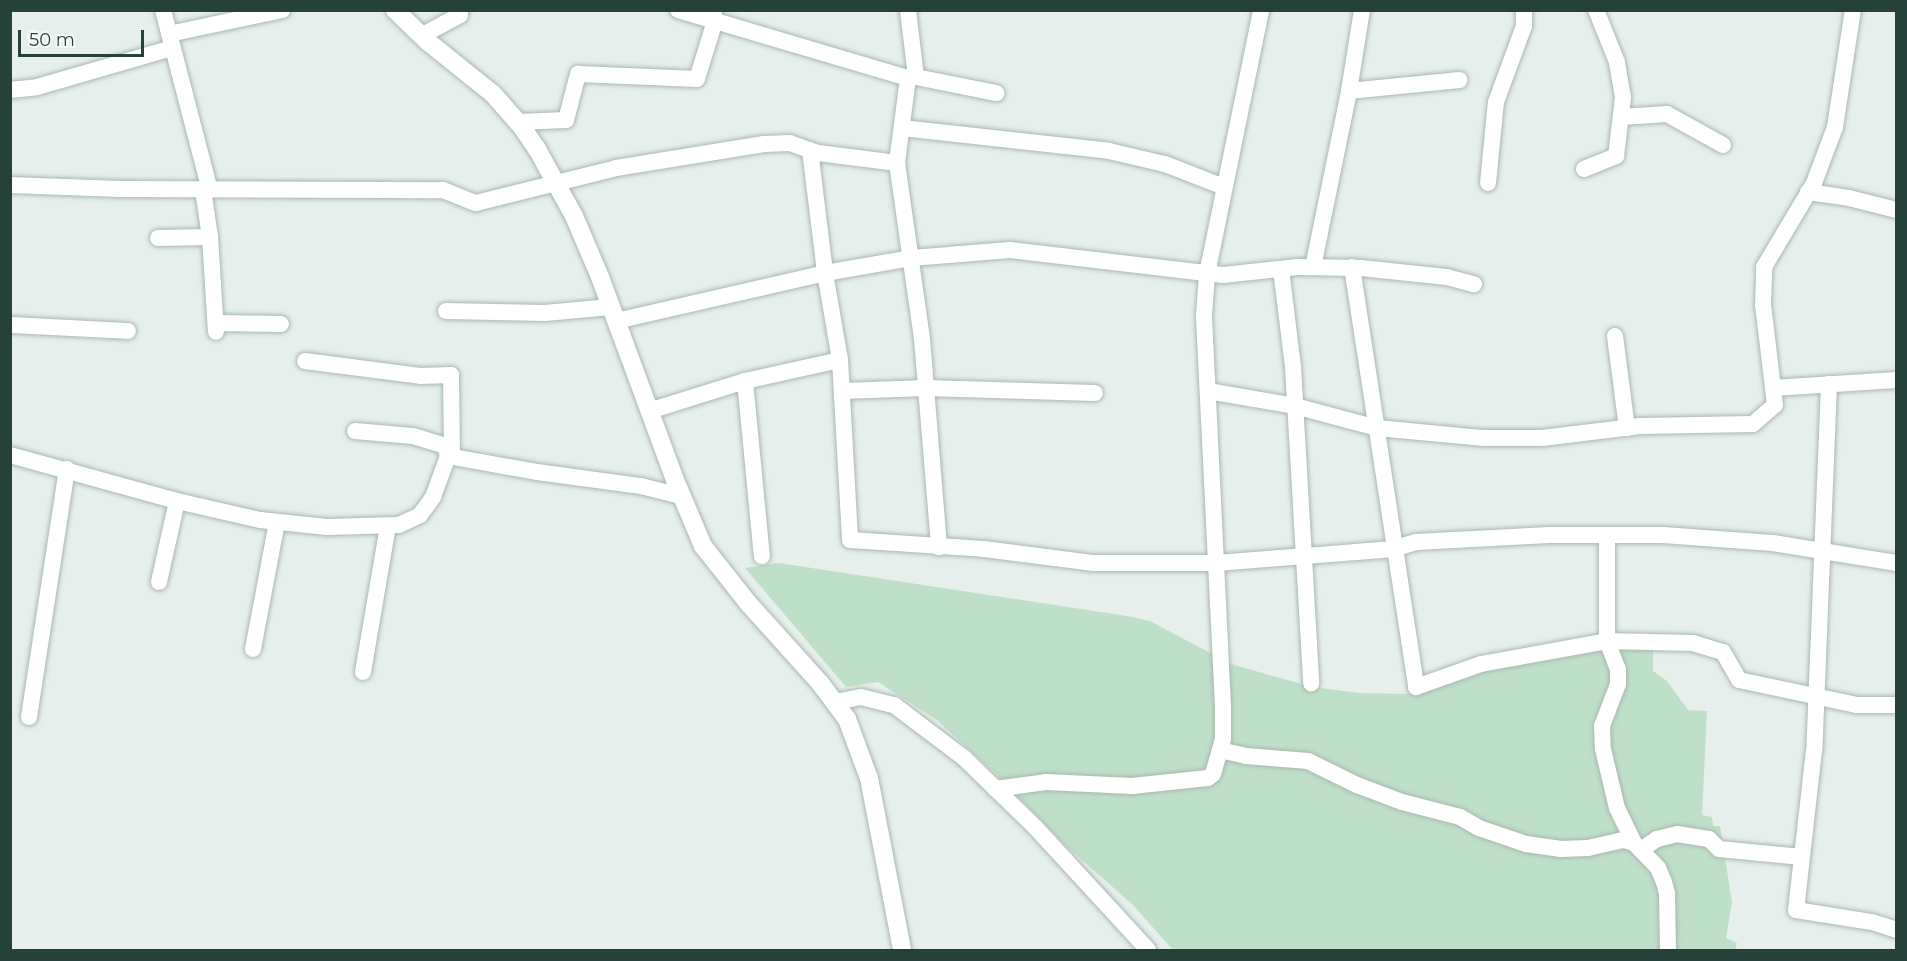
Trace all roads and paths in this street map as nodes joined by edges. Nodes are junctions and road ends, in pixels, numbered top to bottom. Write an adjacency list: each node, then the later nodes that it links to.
1 (163, 10): 14 (street)
2 (282, 10): 14 (street)
3 (395, 10): 13 (street)
4 (460, 10): 13 (street)
5 (678, 10): 12 (street)
6 (908, 10): 15 (street)
7 (1261, 10): 30 (street)
8 (1362, 10): 18 (street)
9 (1524, 10): 28 (street)
10 (1596, 10): 20 (street)
11 (1853, 10): 32 (street)
12 (714, 16): 15 (street); 21 (street)
13 (421, 36): 21 (street)
14 (171, 41): 17 (street); 31 (street)
15 (912, 77): 19 (street); 22 (street)
16 (1459, 80): 18 (street)
17 (10, 90)
18 (1349, 91): 37 (street)
19 (996, 93)
20 (1620, 117): 23 (street); 26 (street)
21 (518, 122): 27 (street)
22 (902, 128): 25 (street); 30 (street)
23 (1723, 145)
24 (810, 150): 25 (street); 27 (street); 40 (street)
25 (897, 164): 36 (street)
26 (1584, 169)
27 (556, 183): 31 (street); 44 (street)
28 (1488, 183)
29 (10, 185): 31 (street)
30 (1224, 187): 41 (street)
31 (206, 190): 34 (street)
32 (1808, 192): 33 (street); 55 (street)
33 (1896, 210)
34 (210, 237): 35 (street); 45 (street)
35 (158, 238)
36 (910, 258): 40 (street); 41 (street); 54 (street)
37 (1313, 267): 38 (street); 39 (street)
38 (1352, 267): 42 (street); 61 (street)
39 (1281, 269): 41 (street); 59 (street)
40 (825, 273): 44 (street); 49 (street)
41 (1207, 274): 57 (street)
42 (1474, 284)
43 (446, 311): 44 (street)
44 (614, 314): 60 (street)
45 (281, 324)
46 (10, 325): 47 (street)
47 (128, 331)
48 (1614, 336): 62 (street)
49 (840, 360): 52 (street); 56 (street)
50 (305, 361): 65 (street)
51 (1896, 380): 53 (street)
52 (745, 381): 60 (street); 75 (street)
53 (1829, 384): 55 (street); 74 (street)
54 (926, 388): 56 (street); 58 (street); 72 (street)
55 (1773, 388): 62 (street)
56 (842, 391): 72 (street)
57 (1208, 391): 59 (street); 77 (street)
58 (1095, 393)
59 (1295, 406): 61 (street); 76 (street)
60 (649, 411): 67 (street)
61 (1377, 428): 62 (street); 73 (street)
62 (1627, 428)
63 (355, 431): 65 (street)
64 (10, 455): 66 (street)
65 (450, 456): 67 (street); 70 (street)
66 (67, 469): 68 (street); 87 (street)
67 (681, 496): 85 (street)
68 (177, 501): 69 (street); 79 (street)
69 (277, 522): 70 (street); 81 (street)
70 (388, 526): 82 (street)
71 (1607, 535): 73 (street); 74 (street); 80 (street)
72 (939, 547): 77 (street)
73 (1396, 548): 76 (street); 80 (street)
74 (1824, 550): 78 (street); 84 (street)
75 (762, 556)
76 (1304, 556): 77 (street); 83 (street)
77 (1216, 563): 88 (street)
78 (1896, 563)
79 (159, 582)
80 (1606, 641): 84 (street); 90 (street)
81 (252, 649)
82 (363, 672)
83 (1311, 683)
84 (1817, 697): 86 (street); 91 (street)
85 (835, 702): 89 (street); 93 (street)
86 (1896, 705)
87 (29, 717)
88 (1220, 750): 89 (street); 90 (street)
89 (995, 789): 94 (street)
90 (1637, 846): 91 (street); 95 (street)
91 (1802, 857): 92 (street)
92 (1896, 930)
93 (902, 951)
94 (1148, 951)
95 (1668, 951)

